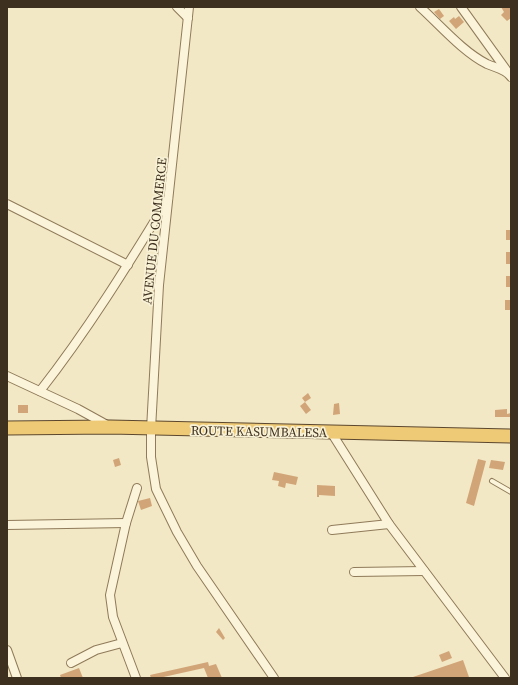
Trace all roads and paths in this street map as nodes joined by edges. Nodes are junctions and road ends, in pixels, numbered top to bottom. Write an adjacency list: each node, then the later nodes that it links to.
1 (177, 7): 5 (street)
2 (190, 7): 5 (street, AVENUE DU COMMERCE)
3 (420, 7): 6 (street)
4 (461, 7): 6 (street)
5 (188, 18): 7 (street, AVENUE DU COMMERCE)
6 (509, 74)
7 (170, 196): 9 (street); 14 (street, AVENUE DU COMMERCE)
8 (7, 204): 9 (street)
9 (128, 265): 11 (street)
10 (7, 376): 11 (street)
11 (40, 392): 12 (street)
12 (110, 427): 13 (highway, ROUTE KASUMBALESA); 14 (highway, ROUTE KASUMBALESA)
13 (7, 428)
14 (151, 429): 15 (highway, ROUTE KASUMBALESA); 31 (street, AVENUE DU COMMERCE)
15 (332, 432): 16 (highway, ROUTE KASUMBALESA); 22 (street)
16 (511, 436)
17 (492, 480): 19 (lane)
18 (137, 488): 20 (street)
19 (511, 492)
20 (126, 523): 21 (street); 26 (street)
21 (7, 524)
22 (389, 524): 23 (street); 24 (street)
23 (332, 530)
24 (424, 571): 25 (street); 32 (street)
25 (354, 572)
26 (122, 643): 28 (street); 30 (street)
27 (7, 650): 29 (street)
28 (71, 663)
29 (17, 678)
30 (136, 678)
31 (274, 678)
32 (505, 678)

